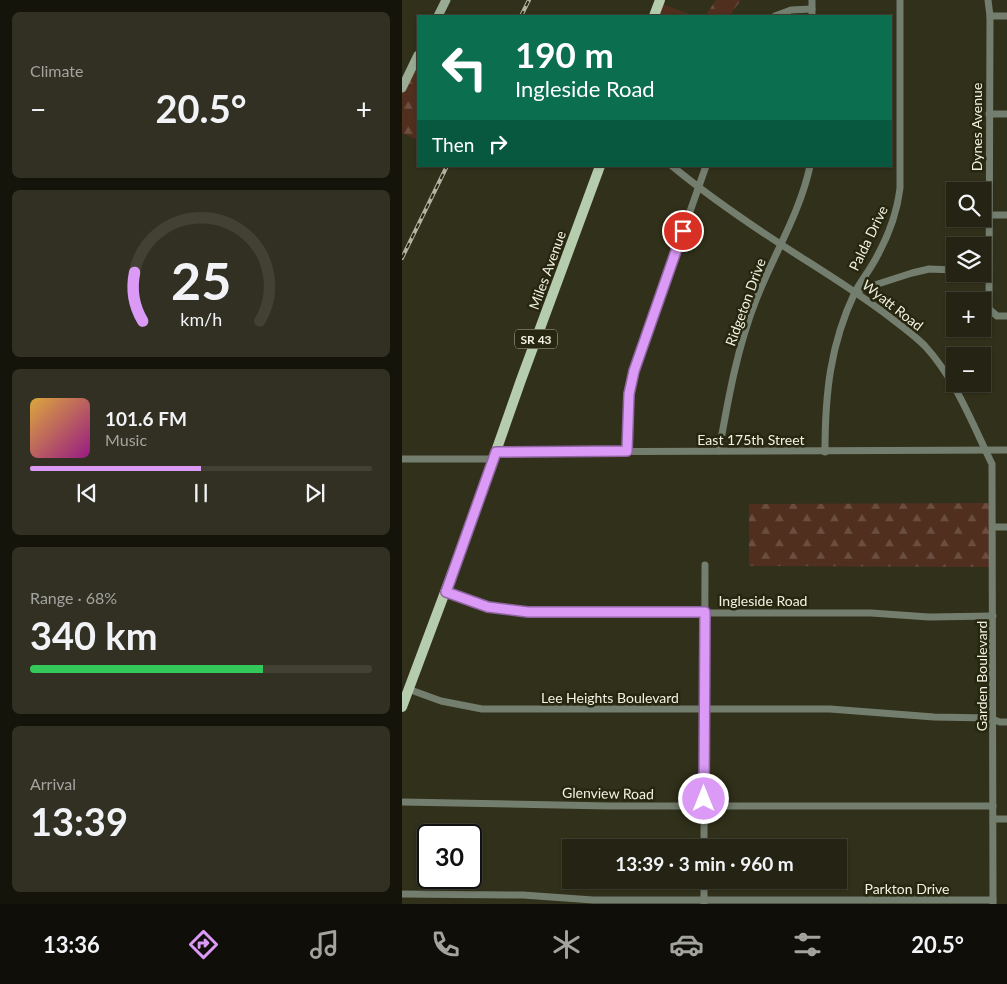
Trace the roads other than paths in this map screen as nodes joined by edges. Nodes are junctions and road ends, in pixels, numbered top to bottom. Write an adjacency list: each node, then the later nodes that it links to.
1 (446, 0): 7 (street)
2 (660, 0): 8 (main road)
3 (812, 0): 6 (street)
4 (900, 0): 27 (street, Palda Drive)
5 (988, 0): 10 (street, Dynes Avenue)
6 (812, 12): 9 (street)
7 (438, 15)
8 (654, 15)
9 (778, 15)
10 (990, 16): 11 (street); 14 (street, Dynes Avenue)
11 (1006, 16)
12 (417, 57): 13 (street)
13 (402, 88)
14 (989, 114): 15 (street); 20 (street, Dynes Avenue)
15 (1006, 114)
16 (600, 167): 34 (main road, Miles Avenue / SR 43)
17 (673, 167): 21 (street, Wyatt Road)
18 (706, 167): 21 (street)
19 (810, 167): 24 (street, Ridgeton Drive)
20 (989, 182)
21 (698, 187): 24 (street, Wyatt Road); 31 (street)
22 (991, 216): 23 (street)
23 (1006, 216)
24 (780, 244): 27 (street, Wyatt Road); 32 (street, Ridgeton Drive)
25 (946, 270): 27 (street)
26 (986, 282): 28 (street, Dynes Avenue)
27 (856, 291): 29 (street, Wyatt Road); 33 (street, Palda Drive)
28 (1006, 316)
29 (985, 450): 30 (street, East 175th Street); 33 (street, East 175th Street); 36 (street, Garden Boulevard)
30 (1006, 450)
31 (627, 451): 32 (street, East 175th Street); 34 (street, East 175th Street)
32 (719, 452): 33 (street, East 175th Street)
33 (826, 452)
34 (495, 456): 35 (street, East 175th Street); 39 (main road, Miles Avenue / SR 43)
35 (403, 459)
36 (993, 527): 37 (street); 41 (street, Garden Boulevard)
37 (1006, 527)
38 (705, 565): 40 (street)
39 (446, 592): 40 (street, Ingleside Road); 42 (main road, SR 43)
40 (705, 612): 41 (street, Ingleside Road); 44 (street)
41 (993, 616): 45 (street, Garden Boulevard)
42 (408, 689): 43 (main road, SR 43); 44 (street, Lee Heights Boulevard)
43 (402, 707)
44 (704, 709): 45 (street, Lee Heights Boulevard); 48 (street)
45 (994, 720): 46 (street, Lee Heights Boulevard); 49 (street, Garden Boulevard)
46 (1006, 722)
47 (402, 802): 48 (street, Glenview Road)
48 (704, 806): 49 (street, Glenview Road); 52 (street)
49 (993, 806): 50 (street, Garden Boulevard)
50 (993, 819): 51 (street); 56 (street, Garden Boulevard)
51 (1006, 819)
52 (704, 839)
53 (704, 889): 55 (street)
54 (402, 894): 55 (street, Parkton Drive)
55 (704, 902): 56 (street, Parkton Drive)
56 (993, 902)

